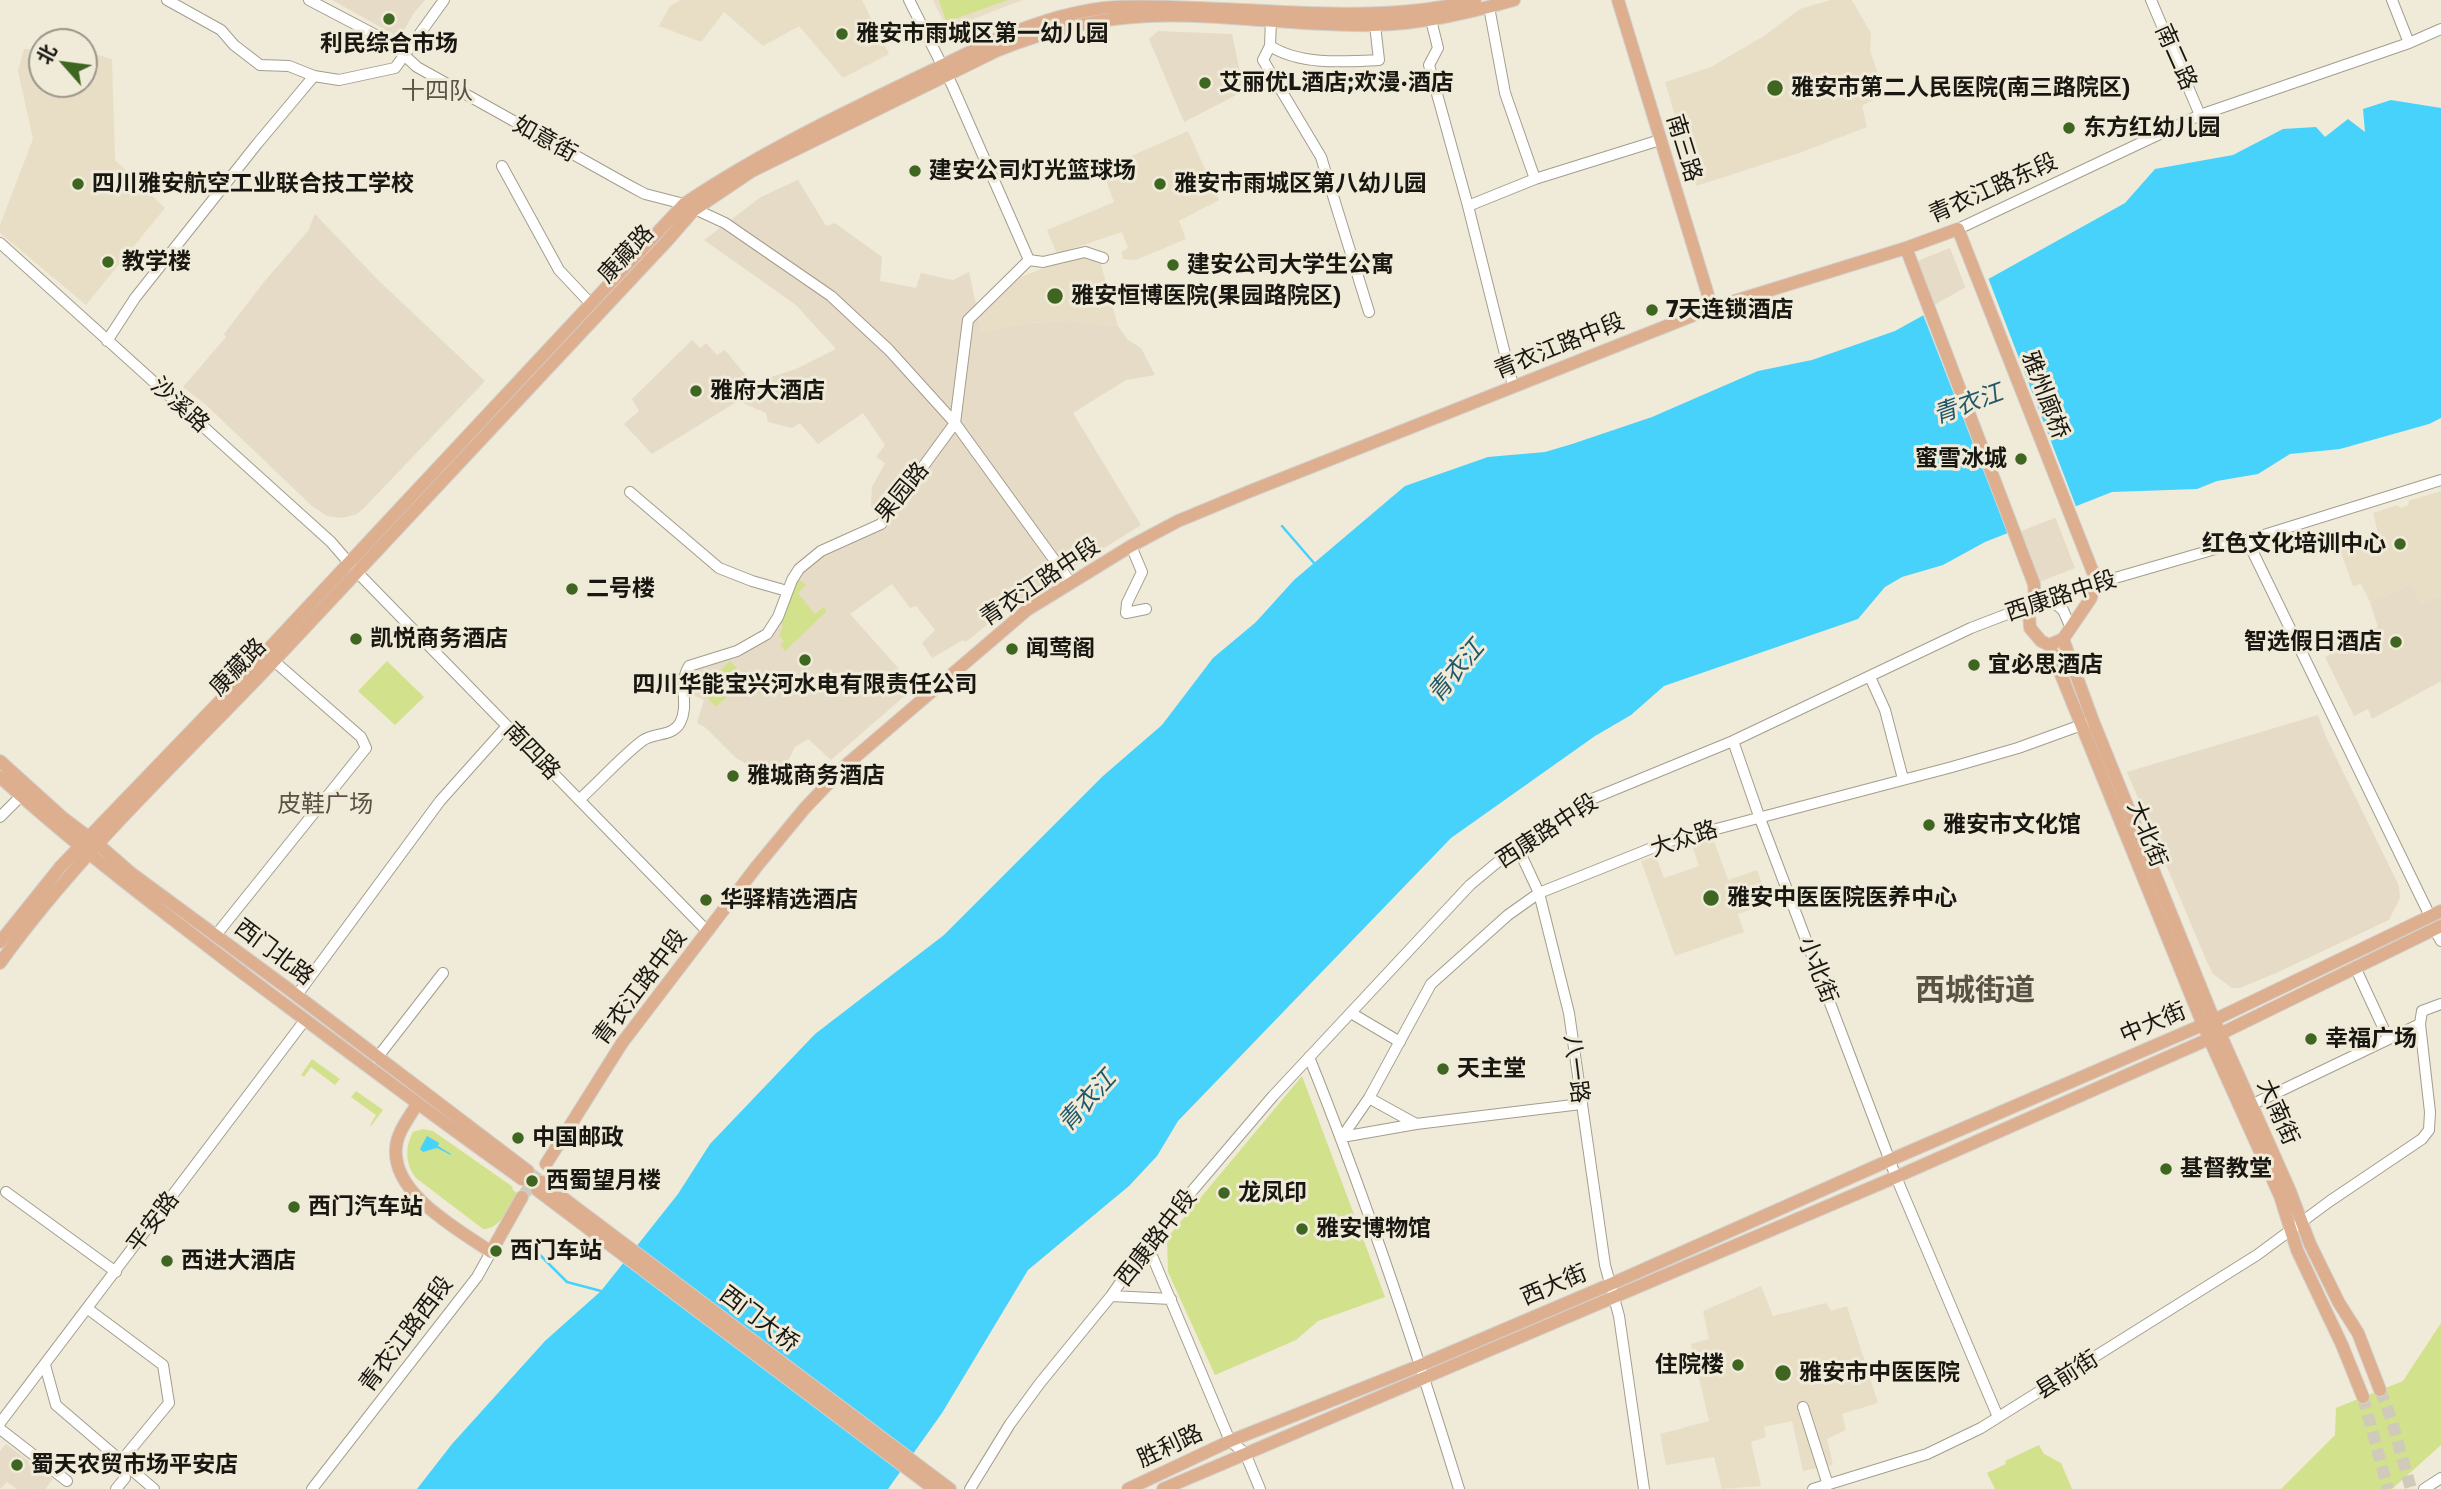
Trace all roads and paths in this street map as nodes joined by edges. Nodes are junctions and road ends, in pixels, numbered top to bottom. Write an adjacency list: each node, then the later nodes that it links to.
1 (167, 0): 19 (street)
2 (309, 0): 17 (street, 如意街)
3 (444, 0): 17 (street)
4 (909, 0): 18 (street)
5 (1475, 0): 11 (main road, 康藏路)
6 (1514, 0): 10 (main road, 康藏路)
7 (1618, 0): 21 (main road, 南三路)
8 (2151, 0): 20 (street, 南二路)
9 (2392, 0): 15 (street)
10 (1489, 7): 12 (main road, 康藏路); 23 (street)
11 (1269, 10): 13 (main road, 康藏路); 16 (street); 18 (main road, 康藏路)
12 (1431, 20): 13 (main road, 康藏路); 24 (street)
13 (1375, 25): 16 (street)
14 (2441, 29): 15 (street, 青衣江路东段)
15 (2409, 43): 20 (street, 青衣江路东段)
16 (1270, 46): 33 (street)
17 (404, 54): 19 (street); 25 (street, 如意街)
18 (944, 70): 25 (main road, 康藏路); 30 (street)
19 (314, 75): 34 (street)
20 (2200, 115): 26 (street, 青衣江路东段)
21 (1660, 140): 23 (street); 32 (main road, 南三路)
22 (502, 166): 31 (street)
23 (1535, 179): 24 (street)
24 (1468, 205): 35 (street)
25 (689, 207): 31 (main road, 康藏路); 36 (street, 如意街); 41 (main road, 康藏路)
26 (1958, 229): 28 (main road, 青衣江路东段); 42 (main road, 雅州廊桥)
27 (0, 243): 34 (street, 沙溪路)
28 (1906, 247): 32 (main road, 青衣江路东段); 46 (main road)
29 (1103, 258): 30 (street)
30 (1029, 260): 36 (street, 果园路)
31 (592, 304): 41 (main road, 康藏路)
32 (1712, 308): 35 (main road, 青衣江路中段)
33 (1369, 312)
34 (107, 341): 41 (street, 沙溪路)
35 (1513, 386): 40 (main road, 青衣江路中段)
36 (955, 423): 43 (street, 如意街); 44 (street, 果园路)
37 (2441, 480): 39 (street, 西康路中段)
38 (629, 492): 44 (street)
39 (2247, 540): 42 (street, 西康路中段); 67 (street)
40 (1131, 546): 43 (main road, 青衣江路中段); 47 (street)
41 (352, 566): 51 (main road, 康藏路); 54 (street, 南四路); 63 (main road, 康藏路)
42 (2096, 580): 45 (street, 西康路中段); 48 (main road)
43 (1071, 583): 68 (main road, 青衣江路中段)
44 (787, 591): 60 (street, 果园路)
45 (2047, 597): 46 (street, 西康路中段); 48 (street)
46 (2035, 603): 50 (main road); 52 (street, 西康路中段)
47 (1146, 609)
48 (2070, 626): 49 (main road)
49 (2063, 639): 50 (main road); 53 (main road, 大北街)
50 (2049, 645): 53 (main road, 大北街)
51 (274, 661): 63 (main road, 康藏路); 69 (street)
52 (1870, 677): 55 (street, 西康路中段); 58 (street)
53 (2086, 723): 58 (street, 大众路); 79 (main road, 大北街)
54 (507, 726): 60 (street, 南四路); 75 (street)
55 (1733, 741): 61 (street, 小北街); 64 (street, 西康路中段)
56 (0, 761): 63 (main road, 西门北路)
57 (0, 777): 59 (main road, 西门北路)
58 (1903, 779): 61 (street, 大众路)
59 (20, 796): 62 (street); 65 (main road, 西门北路)
60 (579, 800): 68 (street, 南四路)
61 (1759, 816): 66 (street, 大众路); 92 (street, 小北街)
62 (0, 817)
63 (94, 841): 65 (main road, 康藏路); 69 (main road, 西门北路)
64 (1517, 846): 66 (street, 八一路); 77 (street, 西康路中段)
65 (85, 851): 71 (main road, 康藏路); 72 (main road, 康藏路); 78 (main road, 西门北路)
66 (1539, 893): 83 (street, 大众路); 88 (street, 八一路)
67 (2437, 921): 70 (street); 73 (main road, 中大街); 79 (main road, 中大街)
68 (708, 932): 93 (main road, 青衣江路中段)
69 (216, 935): 75 (main road, 西门北路)
70 (2441, 941)
71 (0, 942)
72 (0, 963)
73 (2355, 967): 81 (main road, 中大街); 82 (street)
74 (443, 973): 85 (street)
75 (297, 995): 85 (main road, 西门北路)
76 (2441, 1004): 80 (street)
77 (1351, 1013): 83 (street); 84 (street, 西康路中段)
78 (305, 1020): 87 (main road, 西门北路); 101 (street, 平安路)
79 (2208, 1023): 81 (main road, 大南街); 92 (main road, 中大街)
80 (2420, 1024): 82 (street); 97 (street, 县前街)
81 (2215, 1036): 89 (main road, 大南街); 94 (main road, 中大街); 98 (main road, 大南街)
82 (2388, 1038): 89 (street)
83 (1399, 1042): 86 (street, 大众路)
84 (1310, 1057): 91 (street); 99 (street, 西康路中段)
85 (377, 1058): 87 (main road, 西门北路)
86 (1369, 1098): 90 (street); 91 (street, 大众路)
87 (417, 1104): 100 (main road)
88 (1580, 1104): 90 (street); 102 (street, 八一路)
89 (2251, 1105): 97 (main road, 大南街)
90 (1416, 1124): 91 (street)
91 (1342, 1137): 108 (street)
92 (1889, 1160): 94 (street, 小北街); 102 (main road, 西大街)
93 (546, 1164)
94 (1896, 1177): 104 (main road, 西大街); 113 (street, 小北街)
95 (6, 1192): 101 (street)
96 (522, 1197): 100 (main road, 青衣江路西段)
97 (2302, 1222): 98 (street, 县前街); 110 (main road, 大南街)
98 (2291, 1230): 111 (main road, 大南街); 113 (street, 县前街)
99 (1147, 1244): 103 (street, 西康路中段); 105 (street)
100 (491, 1252): 124 (street, 青衣江路西段)
101 (116, 1272): 106 (street, 平安路)
102 (1611, 1284): 104 (street, 八一路); 108 (main road, 西大街)
103 (1111, 1296): 105 (street); 127 (street, 西康路中段)
104 (1615, 1298): 109 (main road, 西大街); 132 (street, 八一路)
105 (1171, 1299): 116 (street)
106 (88, 1309): 107 (street, 平安路); 118 (street)
107 (45, 1365): 114 (street, 平安路); 118 (street)
108 (1421, 1365): 109 (street); 116 (main road, 西大街)
109 (1424, 1378): 117 (main road, 西大街); 131 (street)
110 (2380, 1390)
111 (2363, 1397)
112 (1803, 1407): 121 (street)
113 (1998, 1417): 121 (street, 县前街)
114 (0, 1423)
115 (0, 1429): 120 (street)
116 (1230, 1441): 117 (street); 128 (main road, 胜利路)
117 (1245, 1453): 129 (main road, 胜利路); 130 (street)
118 (122, 1460): 122 (street); 123 (street)
119 (2441, 1478): 134 (street)
120 (67, 1481)
121 (1828, 1485): 133 (street, 县前街)
122 (116, 1489)
123 (154, 1489)
124 (312, 1489)
125 (934, 1489): 126 (main road, 西门大桥)
126 (950, 1489)
127 (970, 1489)
128 (1128, 1489)
129 (1163, 1489)
130 (1260, 1489)
131 (1459, 1489)
132 (1644, 1489)
133 (1813, 1489)
134 (2427, 1489)

